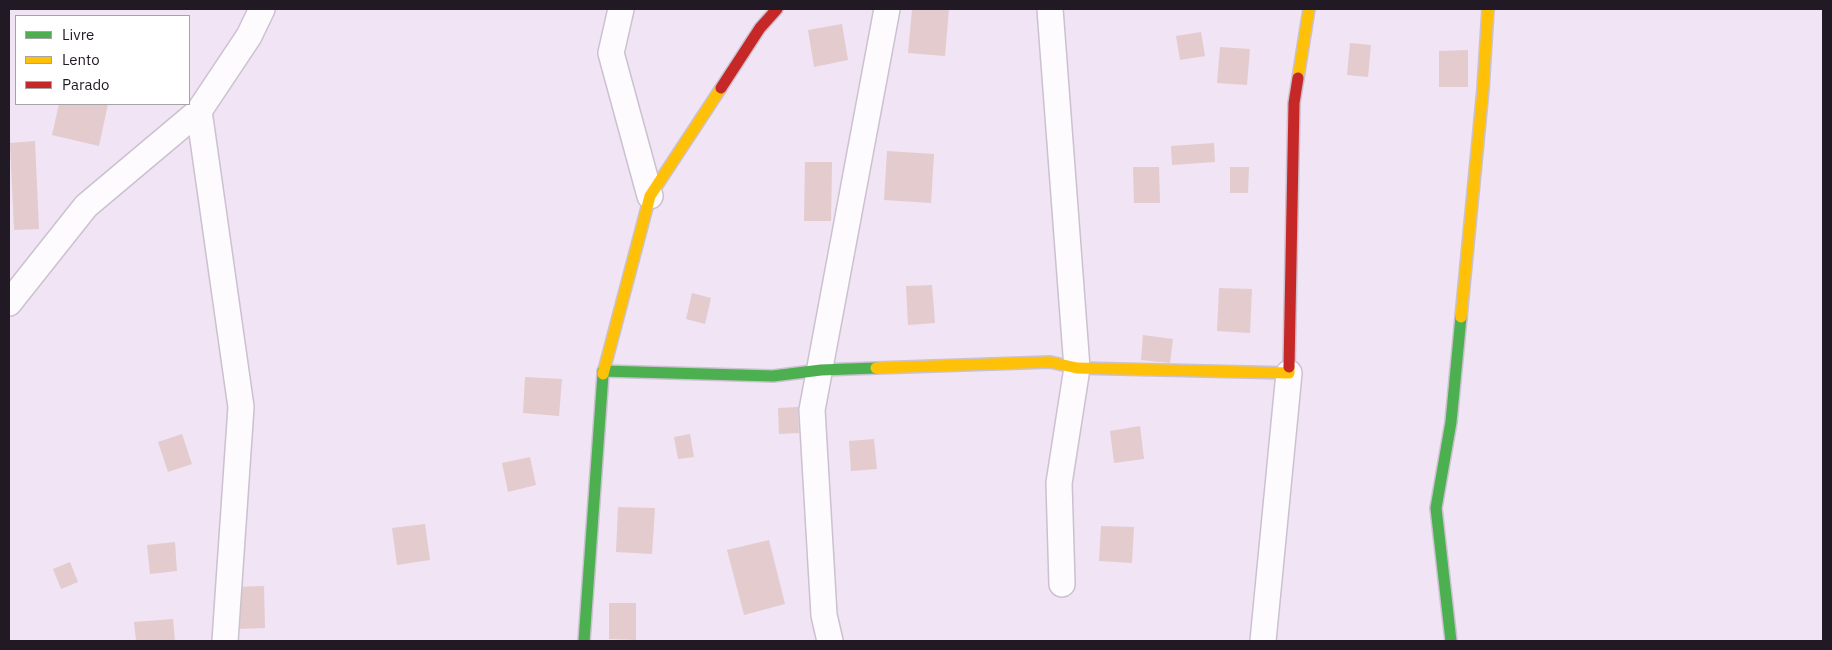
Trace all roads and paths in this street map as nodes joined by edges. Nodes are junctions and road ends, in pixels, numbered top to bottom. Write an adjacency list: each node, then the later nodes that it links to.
1 (262, 9): 8 (street)
2 (621, 9): 9 (street)
3 (777, 9): 9 (street)
4 (886, 9): 12 (street)
5 (1050, 9): 11 (street)
6 (1309, 9): 14 (street)
7 (1488, 9): 20 (street)
8 (199, 111): 10 (street); 16 (street)
9 (650, 196): 13 (street)
10 (9, 303)
11 (1077, 368): 12 (street); 14 (street); 15 (street)
12 (821, 370): 13 (street); 18 (street)
13 (603, 371): 17 (street)
14 (1289, 373): 19 (street)
15 (1062, 584)
16 (225, 641)
17 (584, 641)
18 (830, 641)
19 (1263, 641)
20 (1451, 641)

